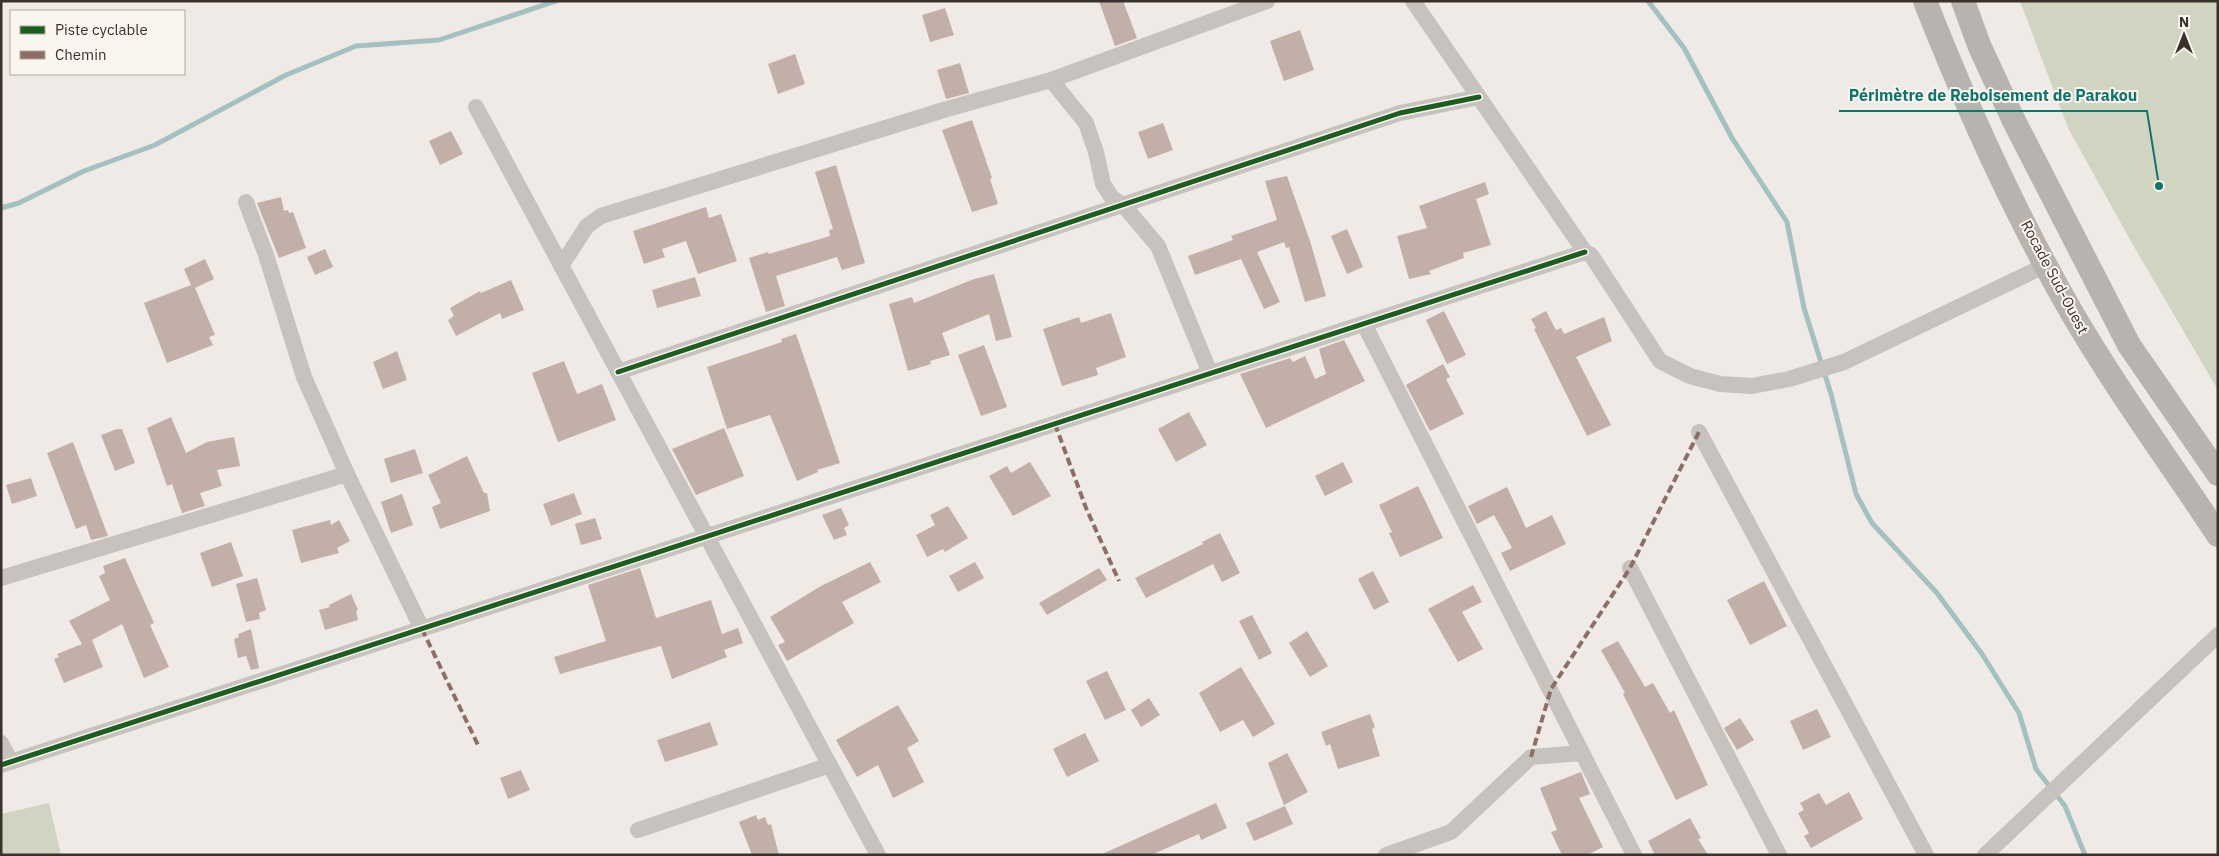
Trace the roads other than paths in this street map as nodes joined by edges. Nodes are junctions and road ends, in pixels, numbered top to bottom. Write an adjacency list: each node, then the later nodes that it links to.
1 (1267, 1): 5 (street)
2 (1413, 1): 6 (street)
3 (1925, 1): 11 (main road, Rocade Sud-Ouest)
4 (1963, 1): 18 (main road)
5 (1051, 80): 9 (street); 12 (street)
6 (1478, 97): 9 (street); 10 (street)
7 (476, 107): 12 (street)
8 (246, 202): 17 (street)
9 (1124, 206): 14 (street); 15 (street)
10 (1585, 252): 11 (street); 13 (street)
11 (2046, 264): 19 (main road, Rocade Sud-Ouest)
12 (561, 266): 14 (street)
13 (1364, 324): 15 (street); 26 (street)
14 (618, 372): 20 (street)
15 (1210, 374): 20 (street)
16 (1699, 432): 34 (street)
17 (347, 474): 22 (street); 23 (street)
18 (2218, 474)
19 (2218, 535)
20 (707, 536): 23 (street); 28 (street)
21 (1630, 568): 33 (street)
22 (1, 578)
23 (422, 629): 27 (street)
24 (2218, 634): 35 (street)
25 (1, 743): 27 (street)
26 (1582, 753): 31 (street); 32 (street)
27 (6, 764)
28 (830, 765): 29 (street); 30 (street)
29 (638, 830)
30 (878, 855)
31 (1386, 855)
32 (1634, 855)
33 (1779, 855)
34 (1926, 855)
35 (1985, 855)

